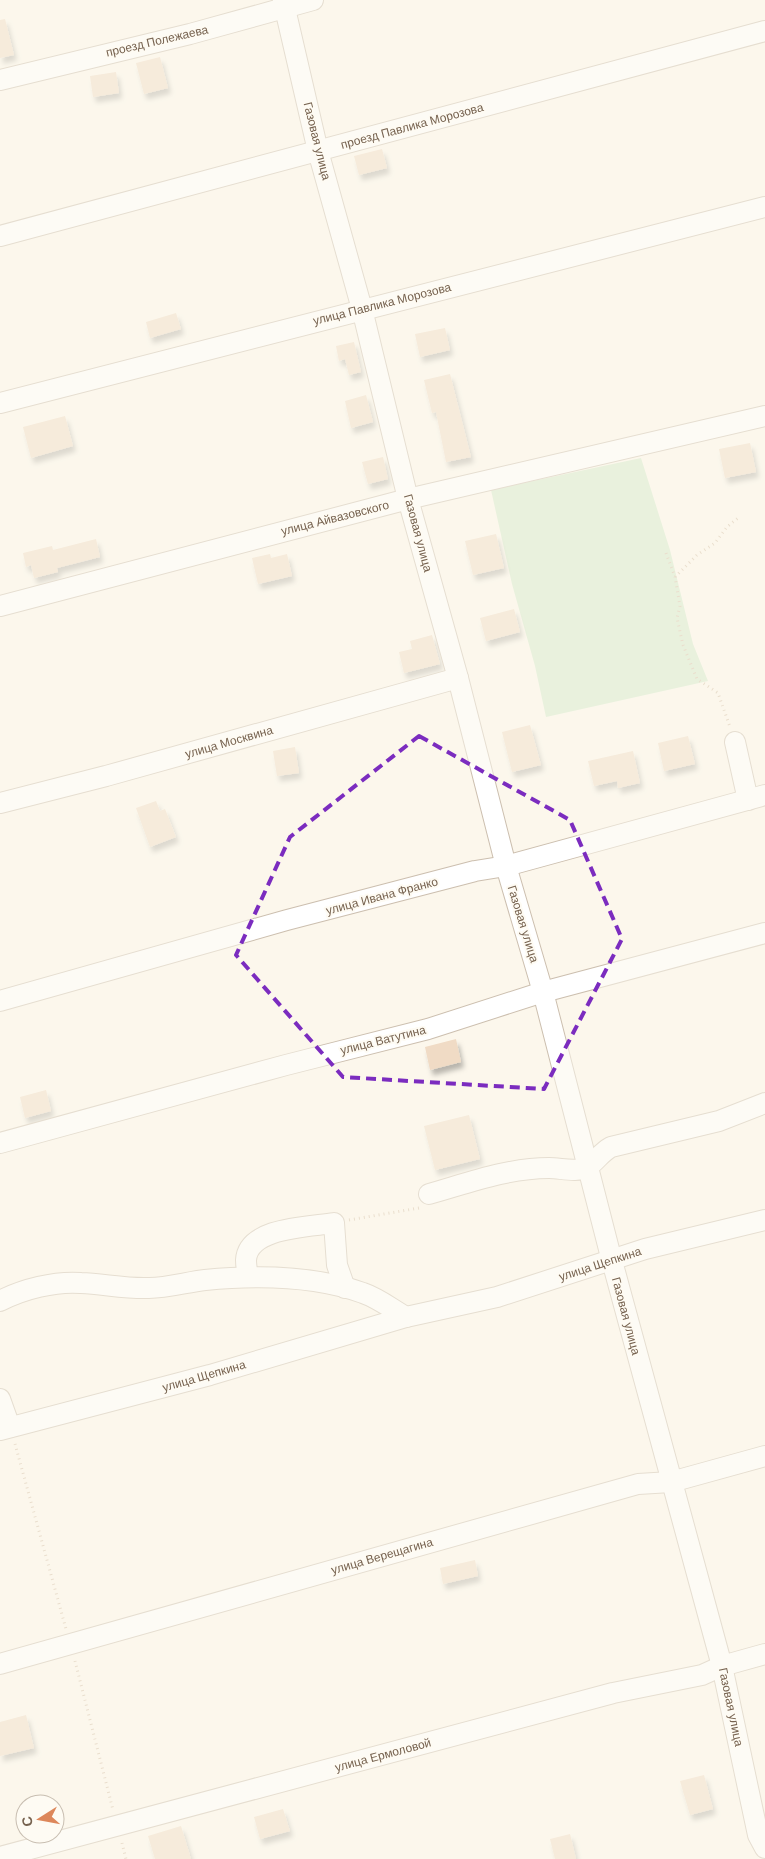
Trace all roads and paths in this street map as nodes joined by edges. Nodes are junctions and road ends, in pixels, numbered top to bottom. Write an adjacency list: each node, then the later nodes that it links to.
1 (312, 0): 2 (street, проезд Полежаева)
2 (284, 4): 4 (street, проезд Полежаева); 5 (street, Газовая улица)
3 (765, 31): 5 (street, проезд Павлика Морозова)
4 (0, 80)
5 (318, 152): 7 (street, проезд Павлика Морозова); 8 (street, Газовая улица)
6 (765, 207): 8 (street, улица Павлика Морозова)
7 (0, 236)
8 (362, 309): 9 (street, улица Павлика Морозова); 11 (street, Газовая улица)
9 (0, 403)
10 (765, 416): 11 (street, улица Айвазовского)
11 (408, 499): 15 (street, улица Айвазовского); 16 (street, Газовая улица)
12 (738, 518): 14 (path)
13 (666, 553): 14 (path)
14 (675, 577): 17 (path)
15 (0, 606)
16 (458, 678): 19 (street, улица Москвина); 20 (street, Газовая улица)
17 (735, 742): 18 (street)
18 (756, 797): 20 (street, улица Ивана Франко)
19 (0, 803)
20 (506, 866): 22 (street, Газовая улица); 23 (street, улица Ивана Франко)
21 (765, 933): 22 (street, улица Ватутина)
22 (543, 992): 25 (street, улица Ватутина); 26 (street, Газовая улица)
23 (0, 1001)
24 (765, 1103): 26 (street)
25 (0, 1144)
26 (588, 1166): 27 (street); 30 (street, Газовая улица)
27 (429, 1194): 29 (path)
28 (765, 1220): 30 (street, улица Щепкина)
29 (334, 1223): 31 (street); 32 (street)
30 (612, 1261): 34 (street, улица Щепкина); 38 (street, Газовая улица)
31 (248, 1276): 32 (street); 33 (street)
32 (345, 1288): 34 (street)
33 (0, 1301)
34 (406, 1317): 36 (street, улица Щепкина)
35 (0, 1399): 36 (street)
36 (5, 1429)
37 (765, 1456): 38 (street, улица Верещагина)
38 (672, 1482): 40 (street, улица Верещагина); 41 (street, Газовая улица)
39 (765, 1654): 41 (street, улица Ермоловой)
40 (0, 1664)
41 (722, 1666): 42 (street, Газовая улица); 44 (street, улица Ермоловой)
42 (765, 1848)
43 (765, 1856): 45 (street)
44 (0, 1857)
45 (758, 1859)

